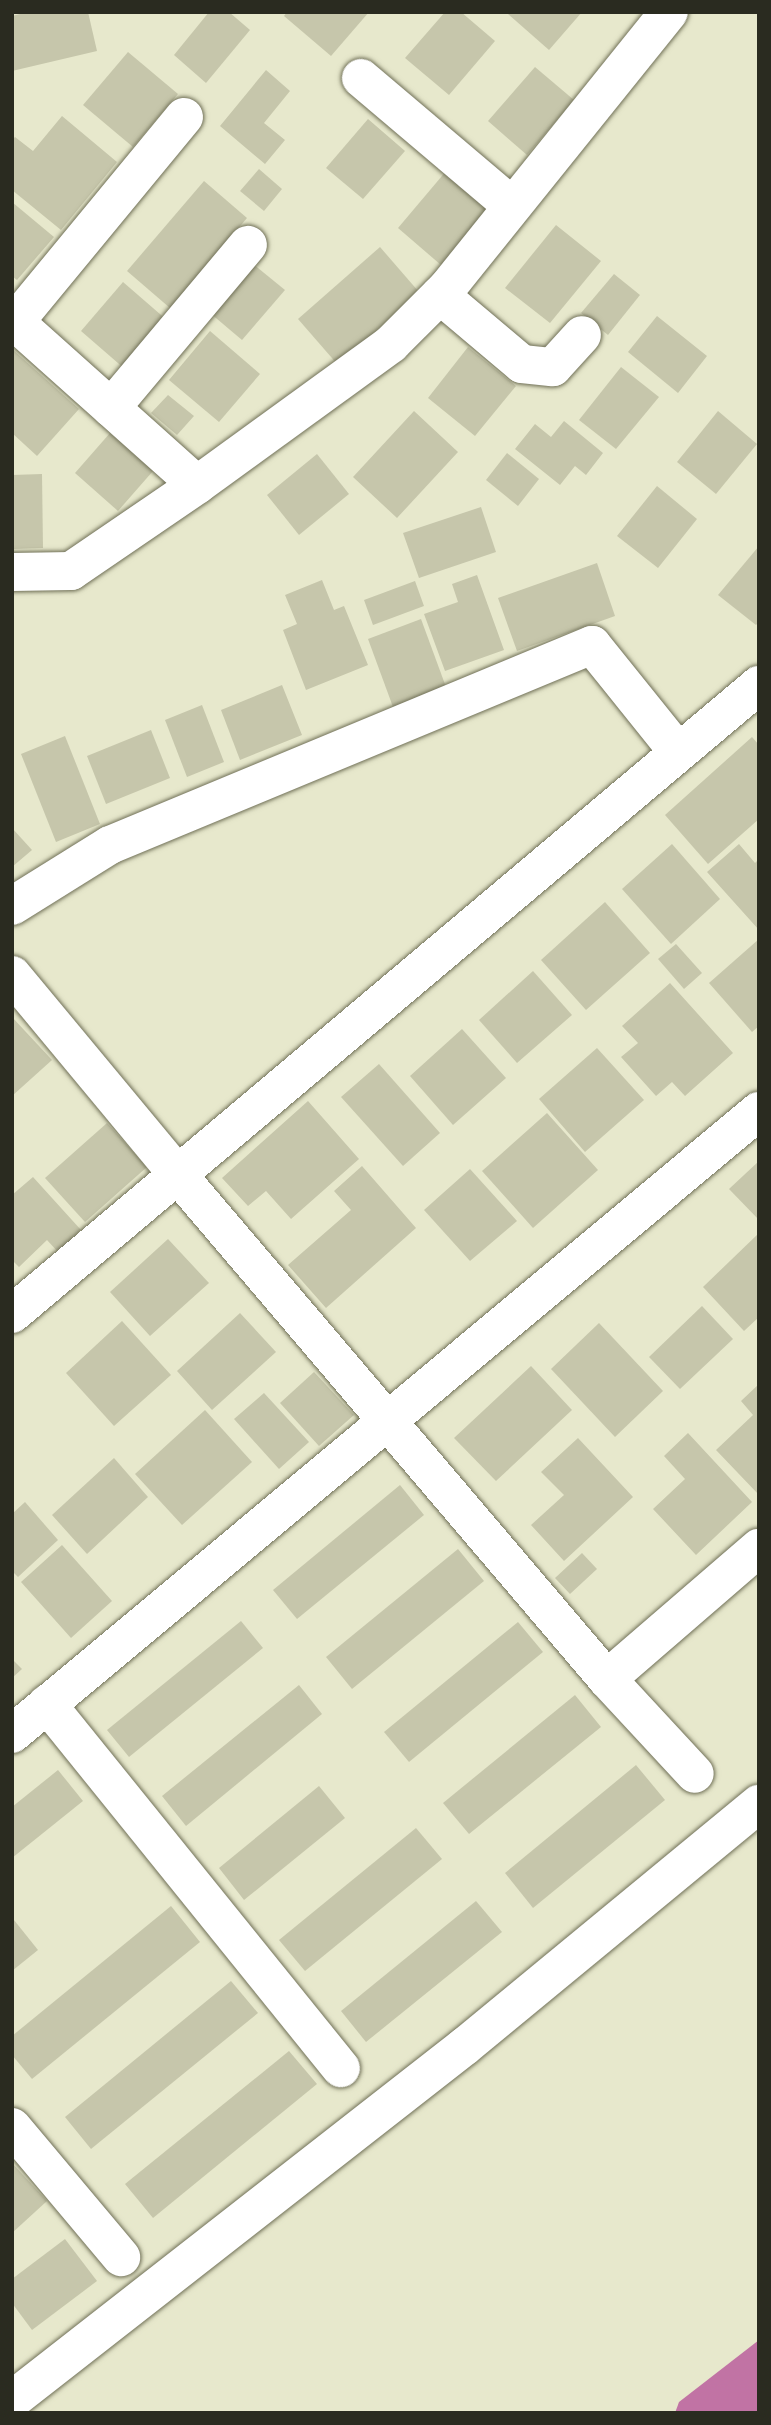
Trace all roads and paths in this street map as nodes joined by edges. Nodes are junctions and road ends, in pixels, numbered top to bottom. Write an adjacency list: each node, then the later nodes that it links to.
1 (669, 12): 4 (street)
2 (361, 78): 4 (street)
3 (184, 117): 8 (street)
4 (513, 206): 6 (street)
5 (248, 245): 8 (street)
6 (440, 295): 7 (street); 9 (street)
7 (582, 335)
8 (111, 408): 9 (street)
9 (197, 485): 10 (street)
10 (12, 572)
11 (757, 691): 12 (street)
12 (678, 752): 13 (street); 16 (street)
13 (12, 906)
14 (12, 975): 16 (street)
15 (759, 1111): 18 (street)
16 (178, 1175): 17 (street); 18 (street)
17 (12, 1314)
18 (387, 1420): 20 (street); 21 (street)
19 (759, 1548): 20 (street)
20 (607, 1679): 23 (street)
21 (47, 1704): 22 (street); 25 (street)
22 (12, 1734)
23 (695, 1774)
24 (759, 1804): 28 (street)
25 (341, 2068)
26 (12, 2127): 27 (street)
27 (121, 2258)
28 (12, 2400)

